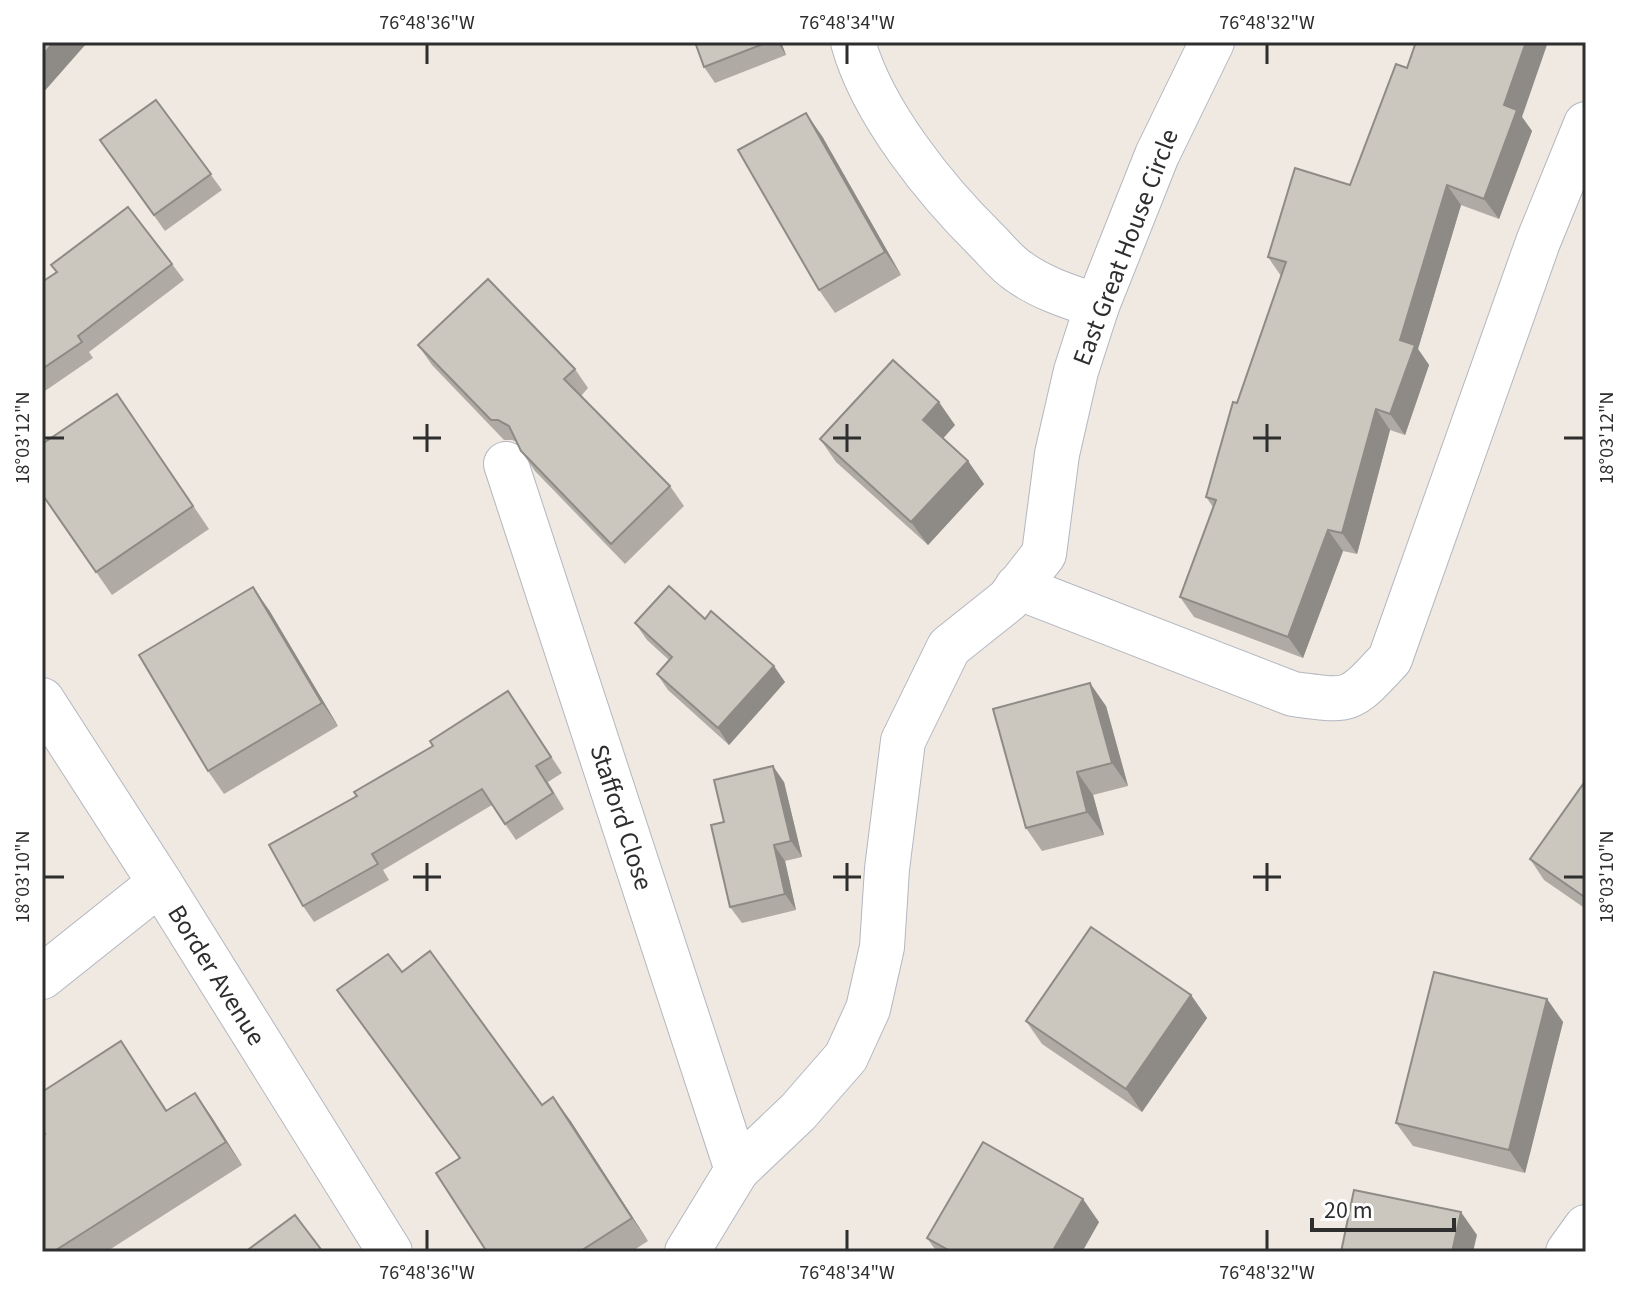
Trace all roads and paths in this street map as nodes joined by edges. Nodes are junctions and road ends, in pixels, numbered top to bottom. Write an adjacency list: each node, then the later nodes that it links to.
1 (853, 42): 4 (street)
2 (1212, 42): 4 (street, East Great House Circle)
3 (1586, 124): 6 (street)
4 (1097, 306): 6 (street, East Great House Circle)
5 (506, 464): 10 (street, Stafford Close)
6 (1017, 587): 10 (street, East Great House Circle)
7 (42, 700): 8 (street, Border Avenue)
8 (160, 883): 9 (street); 12 (street, Border Avenue)
9 (42, 977)
10 (737, 1170): 13 (street, East Great House Circle)
11 (1586, 1227): 14 (street)
12 (390, 1252)
13 (687, 1252)
14 (1568, 1252)

